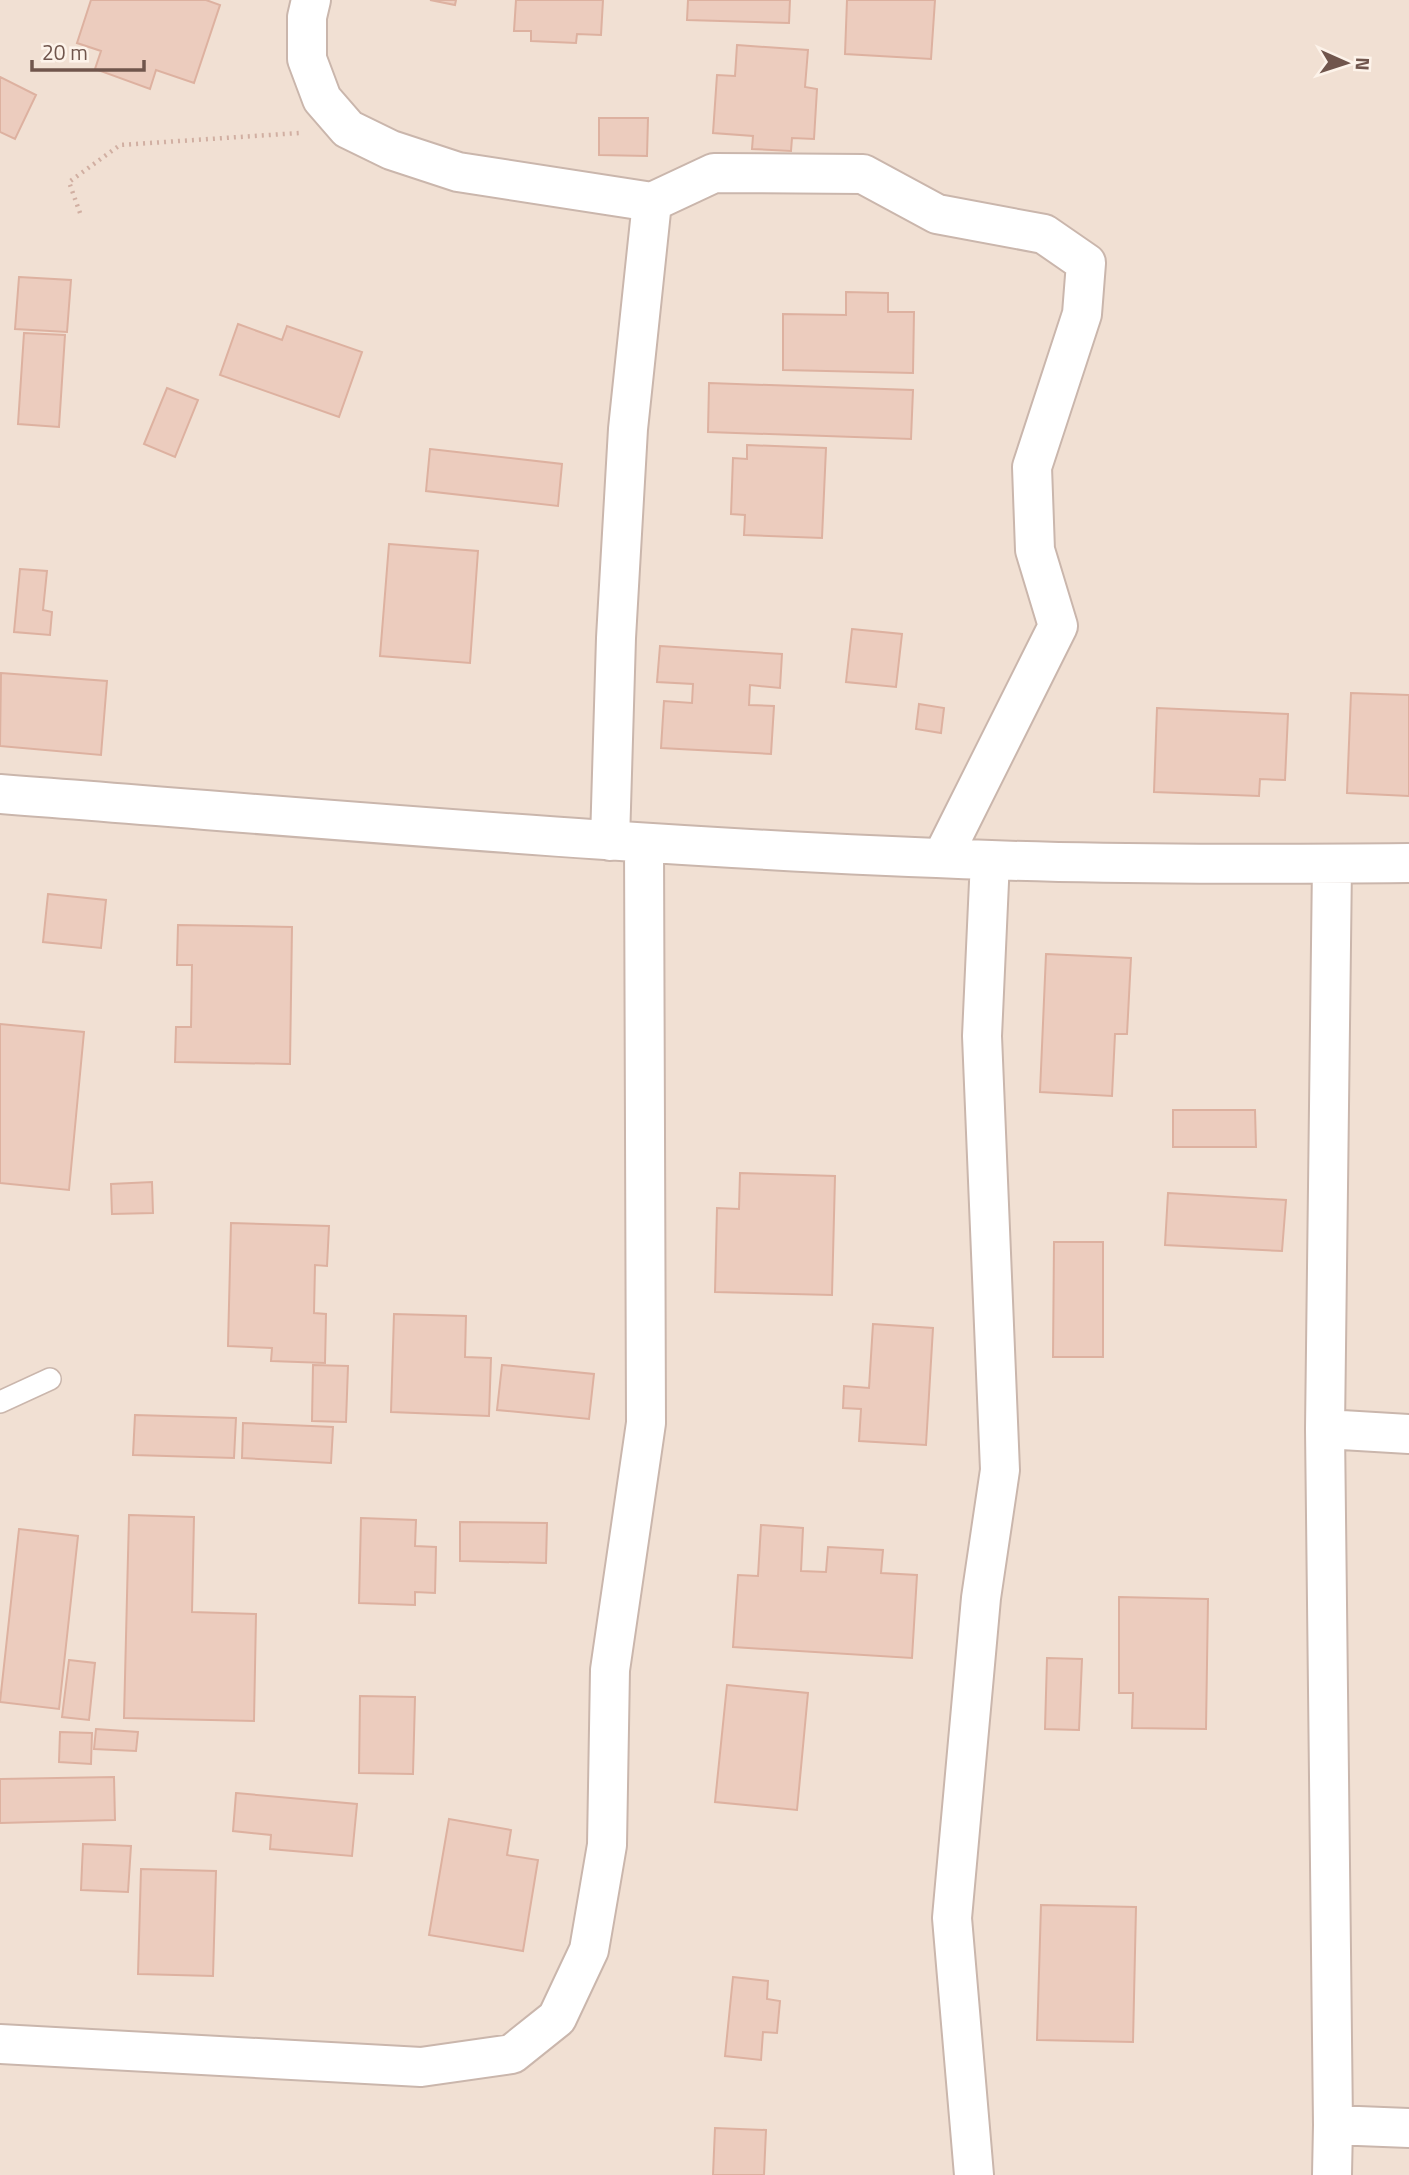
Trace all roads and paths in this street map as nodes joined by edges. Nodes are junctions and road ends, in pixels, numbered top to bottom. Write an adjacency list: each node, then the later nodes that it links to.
1 (312, 0): 2 (street)
2 (348, 129): 3 (street); 4 (path)
3 (653, 202): 6 (street); 7 (street)
4 (80, 214)
5 (0, 794): 6 (street)
6 (627, 842): 7 (street); 15 (street)
7 (942, 858): 8 (street)
8 (990, 860): 10 (street); 18 (street)
9 (1409, 863): 10 (street)
10 (1332, 864): 13 (street)
11 (50, 1379): 12 (lane)
12 (0, 1402)
13 (1325, 1429): 14 (street); 16 (street)
14 (1409, 1434)
15 (0, 2044)
16 (1333, 2125): 17 (street); 19 (street)
17 (1409, 2128)
18 (974, 2175)
19 (1332, 2175)

